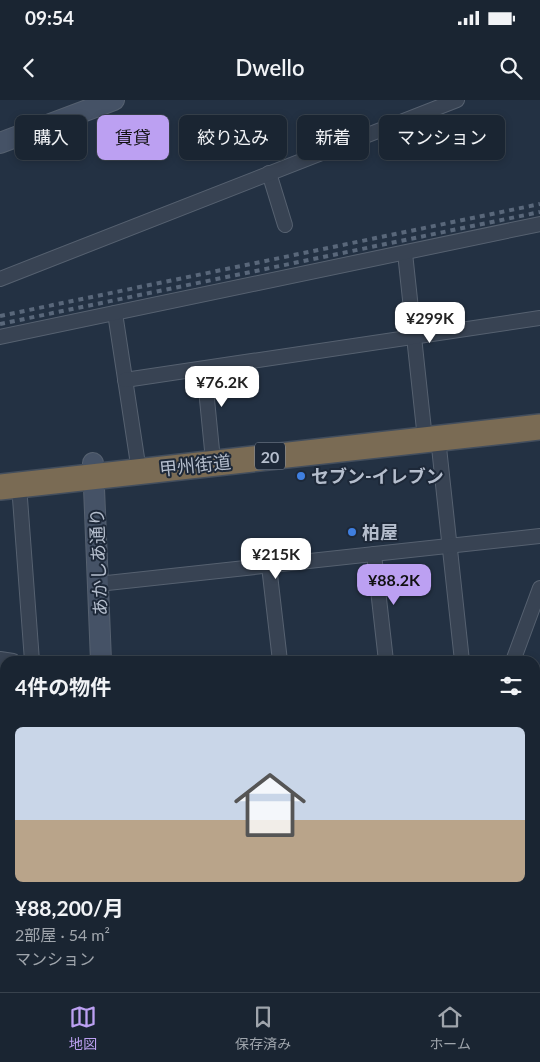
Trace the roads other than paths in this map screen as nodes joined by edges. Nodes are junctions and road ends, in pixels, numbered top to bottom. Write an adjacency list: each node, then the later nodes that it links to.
1 (114, 100): 3 (street)
2 (457, 100): 4 (street)
3 (1, 140)
4 (269, 173): 6 (street); 8 (street)
5 (540, 224): 7 (street)
6 (284, 225)
7 (405, 253): 9 (street); 12 (street)
8 (0, 279)
9 (115, 313): 11 (street); 14 (street)
10 (540, 318): 12 (street)
11 (0, 337)
12 (414, 337): 13 (street); 17 (street)
13 (204, 369): 14 (street); 18 (street)
14 (125, 380): 19 (street)
15 (540, 415): 17 (highway, 甲州街道 / 20)
16 (540, 427): 17 (highway, 甲州街道 / 20)
17 (429, 435): 18 (highway, 甲州街道 / 20); 19 (highway, 甲州街道 / 20); 23 (street)
18 (212, 450): 19 (highway, 甲州街道 / 20)
19 (138, 465): 20 (highway, 甲州街道 / 20)
20 (94, 470): 21 (highway, 甲州街道 / 20); 26 (street, あかしあ通り)
21 (6, 482): 28 (street)
22 (540, 536): 23 (street)
23 (450, 546): 24 (street); 32 (street)
24 (374, 554): 25 (street); 31 (street)
25 (269, 566): 26 (street); 30 (street)
26 (98, 584): 29 (street, あかしあ通り)
27 (540, 588): 33 (street)
28 (31, 656)
29 (101, 656)
30 (279, 656)
31 (385, 656)
32 (461, 656)
33 (515, 656)

